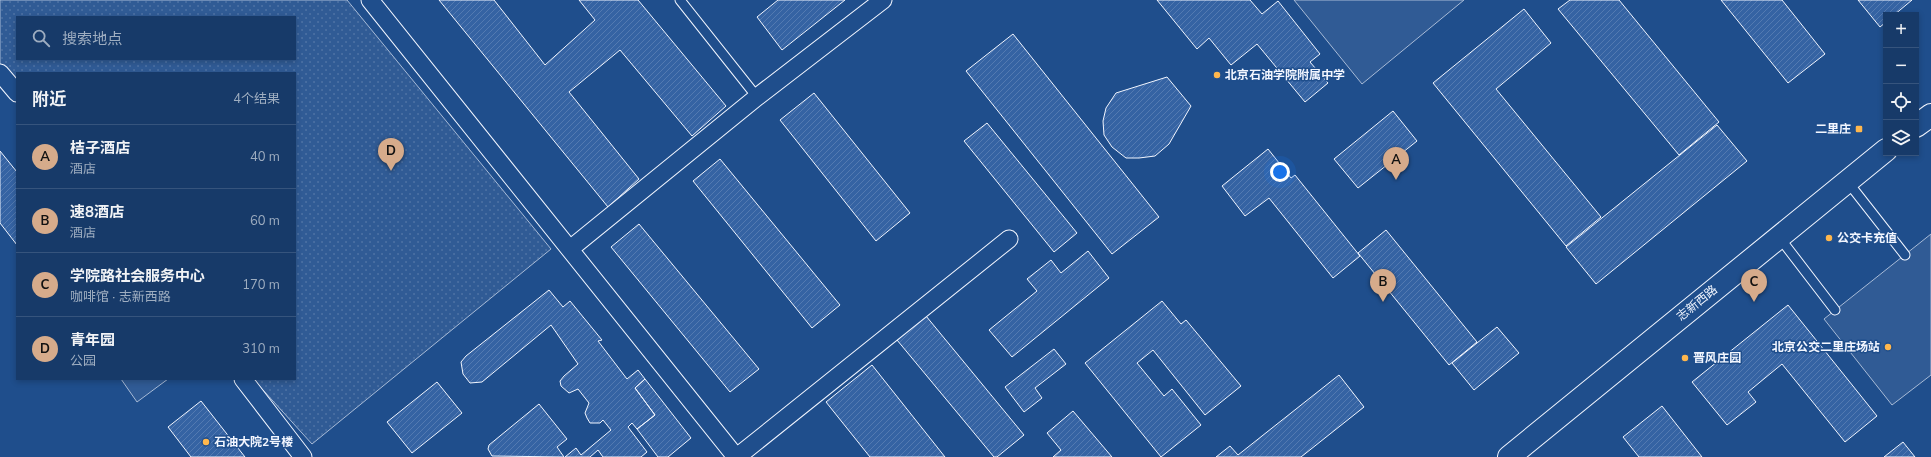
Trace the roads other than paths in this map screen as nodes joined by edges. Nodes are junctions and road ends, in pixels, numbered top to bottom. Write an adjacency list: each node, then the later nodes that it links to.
1 (370, 0): 13 (street)
2 (680, 0): 6 (lane)
3 (883, 0): 6 (street)
4 (0, 73): 5 (street)
5 (16, 92)
6 (756, 97): 13 (street)
7 (1931, 115): 8 (street)
8 (1919, 124)
9 (1883, 152): 10 (street, 志新西路)
10 (1847, 181): 11 (street, 志新西路); 14 (lane)
11 (1778, 237): 15 (lane); 19 (street, 志新西路)
12 (1009, 239): 18 (street)
13 (570, 249): 18 (street)
14 (1905, 255)
15 (1835, 310)
16 (244, 380): 17 (street)
17 (303, 457)
18 (736, 457)
19 (1509, 457)

